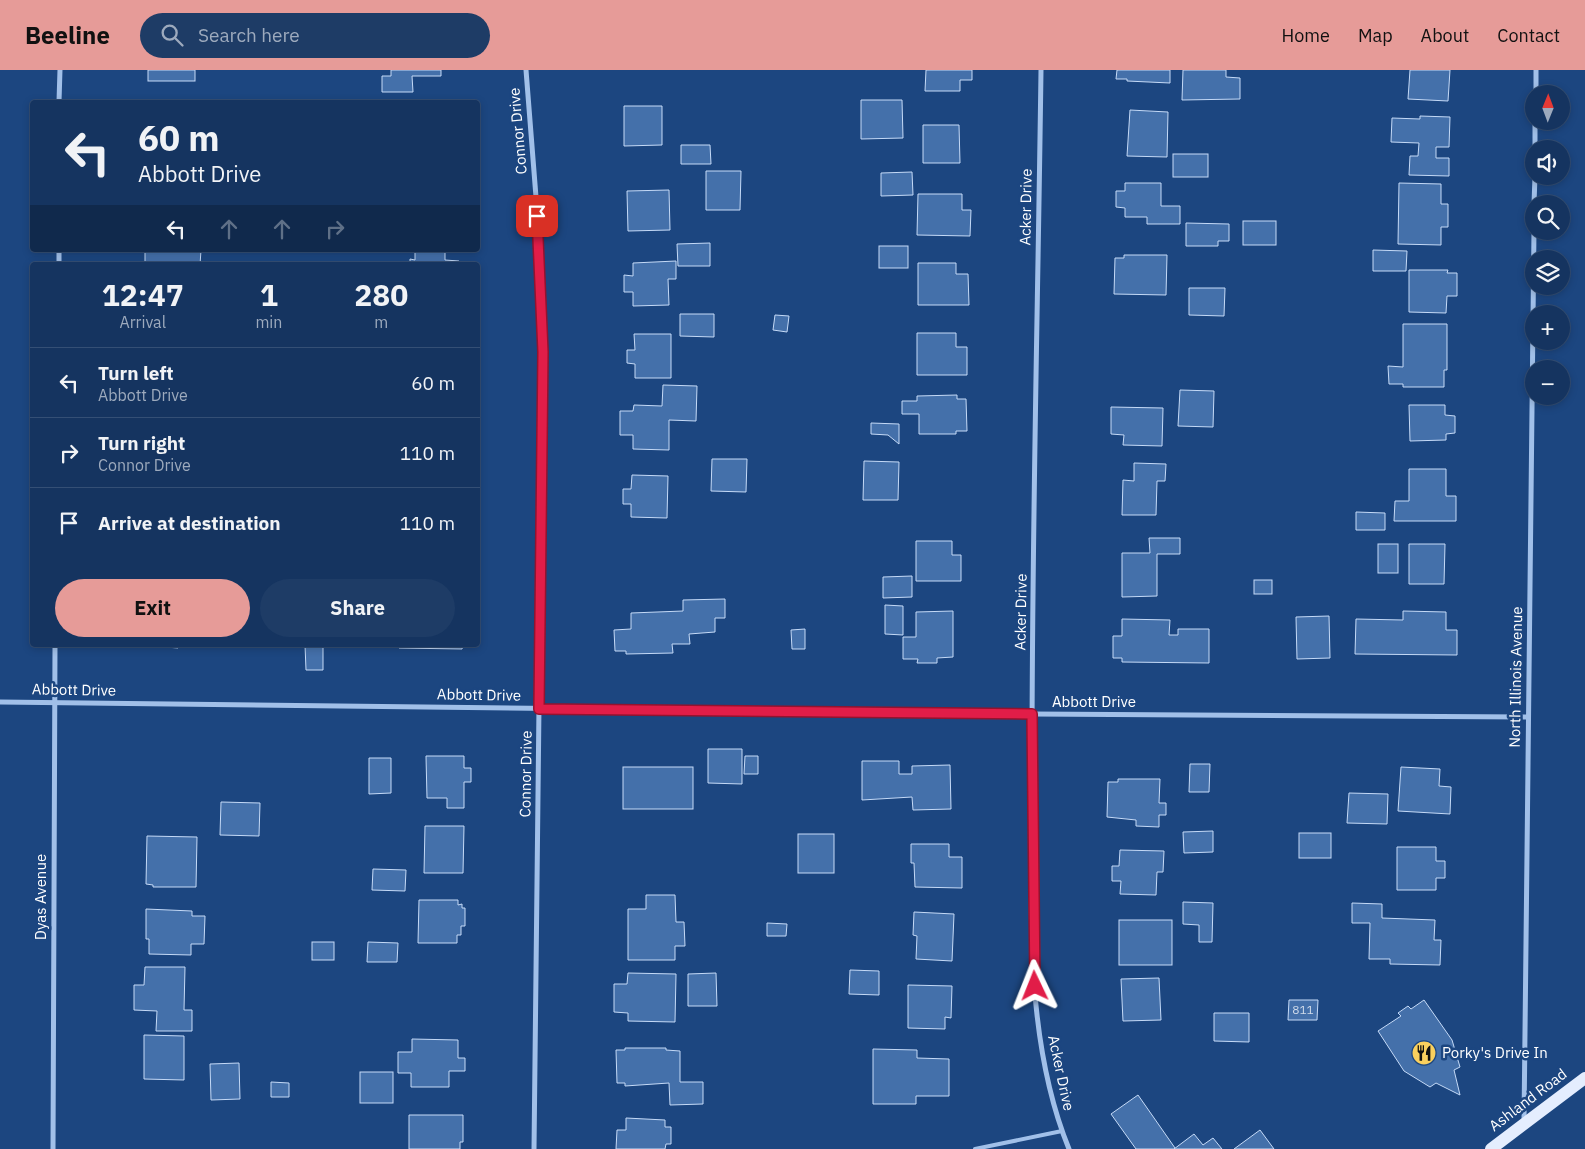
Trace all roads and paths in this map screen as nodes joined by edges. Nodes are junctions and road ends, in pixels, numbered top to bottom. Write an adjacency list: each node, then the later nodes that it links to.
1 (60, 70): 6 (street)
2 (526, 70): 11 (street, Connor Drive)
3 (1041, 70): 12 (street, Acker Drive)
4 (1536, 70): 5 (street)
5 (1536, 85)
6 (59, 100)
7 (1534, 240): 13 (street, North Illinois Avenue)
8 (55, 647): 10 (street, Dyas Avenue)
9 (0, 702): 10 (street, Abbott Drive)
10 (54, 702): 11 (street, Abbott Drive); 17 (street, Dyas Avenue)
11 (539, 709): 12 (street, Abbott Drive); 18 (street, Connor Drive)
12 (1032, 714): 13 (street, Abbott Drive); 16 (street, Acker Drive)
13 (1528, 716): 15 (street, North Illinois Avenue)
14 (1585, 1078): 15 (main road, Ashland Road)
15 (1524, 1124): 21 (main road, Ashland Road)
16 (1062, 1131): 19 (lane); 20 (street, Acker Drive)
17 (53, 1149)
18 (534, 1149)
19 (975, 1149)
20 (1069, 1149)
21 (1491, 1149)

